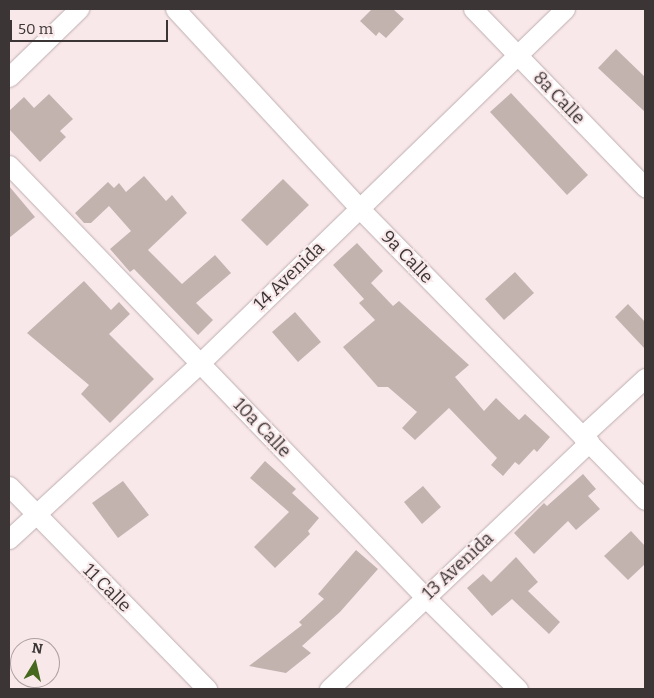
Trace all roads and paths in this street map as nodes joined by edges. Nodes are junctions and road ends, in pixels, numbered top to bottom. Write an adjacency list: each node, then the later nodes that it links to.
1 (78, 9): 6 (street)
2 (175, 9): 9 (street, 9a Calle)
3 (473, 9): 5 (street, 8a Calle)
4 (565, 9): 5 (street, 14 Avenida)
5 (519, 56): 8 (street, 8a Calle); 9 (street, 14 Avenida)
6 (9, 77)
7 (9, 165): 10 (street, 10a Calle)
8 (645, 187)
9 (359, 208): 10 (street, 14 Avenida); 12 (street, 9a Calle)
10 (199, 364): 15 (street, 14 Avenida); 17 (street, 10a Calle)
11 (645, 378): 12 (street, 13 Avenida)
12 (585, 439): 14 (street, 9a Calle); 17 (street, 13 Avenida)
13 (9, 486): 15 (street, 11 Calle)
14 (645, 500)
15 (36, 516): 16 (street, 14 Avenida); 18 (street, 11 Calle)
16 (9, 539)
17 (425, 598): 19 (street, 13 Avenida); 20 (street, 10a Calle)
18 (207, 689)
19 (329, 689)
20 (518, 689)

